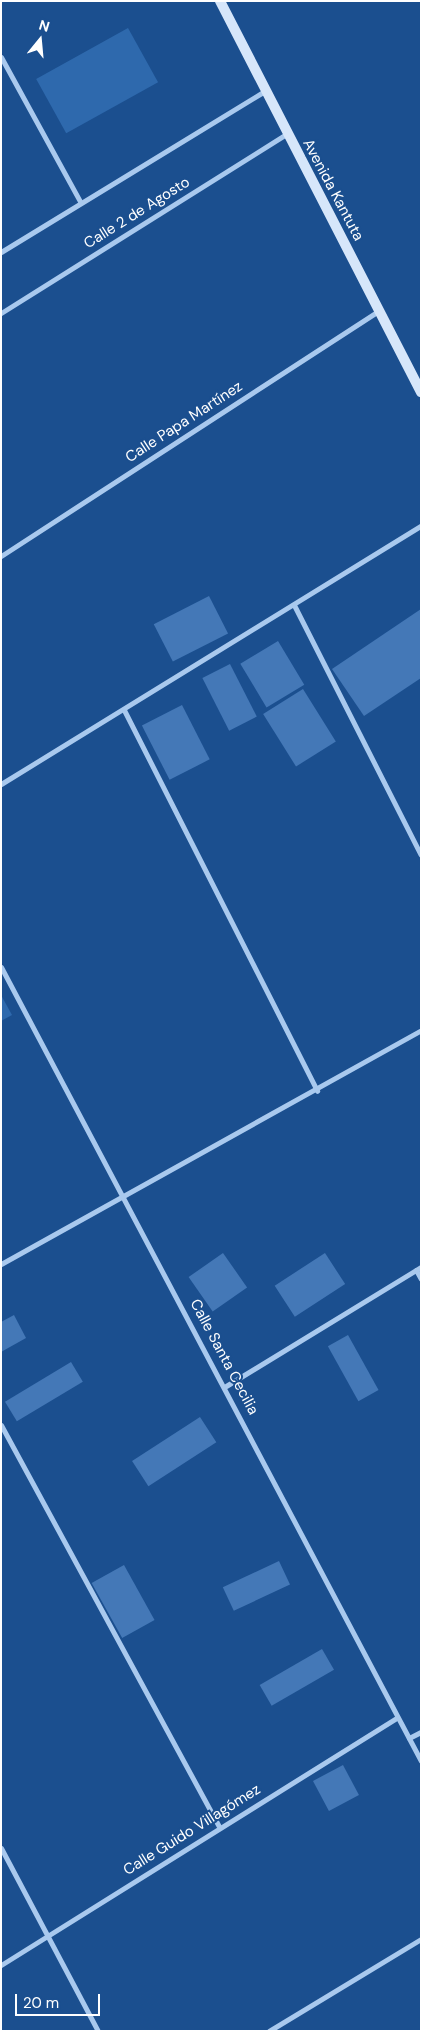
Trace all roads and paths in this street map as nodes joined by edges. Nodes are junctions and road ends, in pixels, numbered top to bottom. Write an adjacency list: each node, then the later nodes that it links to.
1 (220, 1): 3 (street, Avenida Kantuta)
2 (1, 57): 5 (street)
3 (265, 91): 4 (street, Avenida Kantuta); 5 (street)
4 (286, 134): 7 (street, Avenida Kantuta); 8 (street, Calle 2 de Agosto)
5 (81, 203): 6 (street)
6 (1, 252)
7 (381, 310): 9 (street, Avenida Kantuta); 11 (street, Calle Papa Martínez)
8 (1, 312)
9 (421, 392)
10 (421, 526): 12 (street)
11 (1, 556)
12 (294, 604): 13 (street); 15 (street)
13 (124, 710): 14 (street); 18 (street)
14 (1, 784)
15 (421, 855)
16 (1, 967): 19 (street, Calle Santa Cecilia)
17 (421, 1030): 18 (street)
18 (317, 1091): 19 (street)
19 (124, 1196): 20 (street); 23 (street, Calle Santa Cecilia)
20 (1, 1264)
21 (418, 1269): 22 (street); 23 (street)
22 (421, 1280)
23 (226, 1386): 25 (street, Calle Santa Cecilia)
24 (1, 1425): 29 (street)
25 (397, 1718): 27 (street, Calle Santa Cecilia); 29 (street, Calle Guido Villagómez)
26 (421, 1732): 27 (street)
27 (409, 1738): 28 (street, Calle Santa Cecilia)
28 (421, 1761)
29 (219, 1826): 31 (street, Calle Guido Villagómez)
30 (1, 1848): 31 (street)
31 (48, 1937): 33 (street, Calle Guido Villagómez); 34 (street)
32 (421, 1939): 35 (street)
33 (1, 1965)
34 (98, 2031)
35 (269, 2031)

